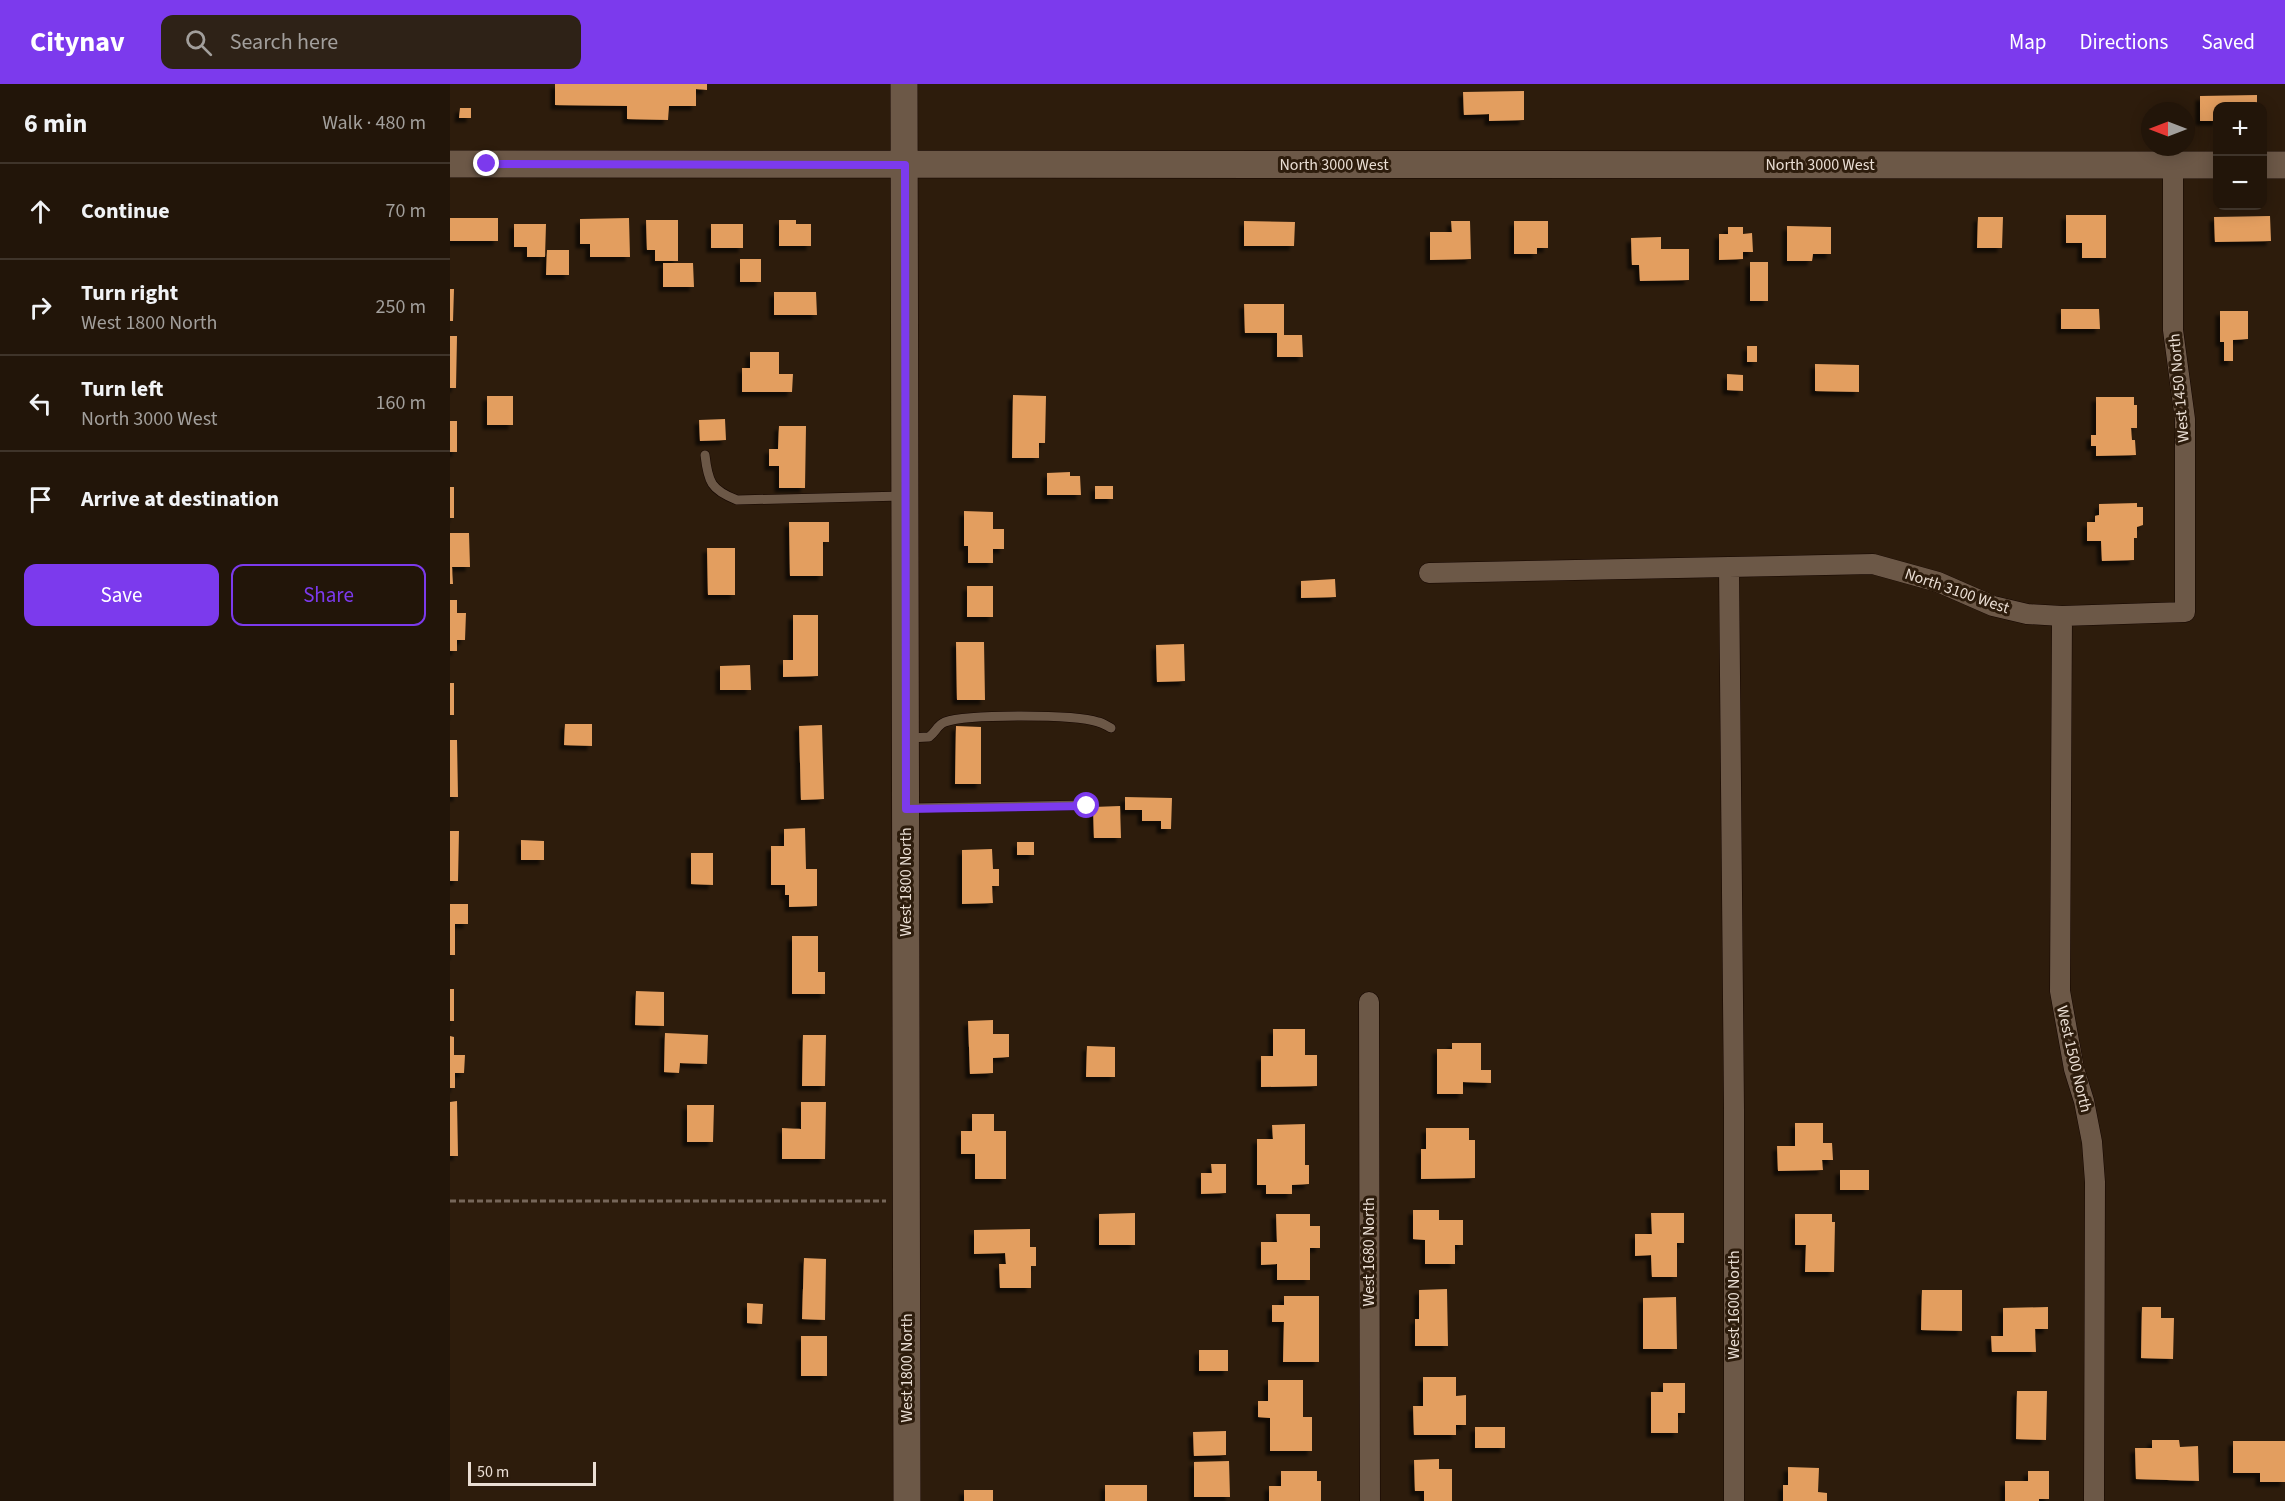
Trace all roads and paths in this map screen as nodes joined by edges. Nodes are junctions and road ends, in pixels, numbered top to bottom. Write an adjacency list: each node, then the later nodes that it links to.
1 (904, 84): 3 (main road, West 1800 North)
2 (450, 164): 3 (main road, North 3000 West)
3 (905, 165): 4 (main road, North 3000 West); 9 (main road, West 1800 North)
4 (2173, 165): 5 (main road, North 3000 West); 12 (street, West 1450 North)
5 (2213, 165)
6 (2267, 165): 7 (main road)
7 (2285, 165)
8 (705, 455): 9 (lane)
9 (905, 496): 15 (main road, West 1800 North)
10 (1729, 567): 11 (street, North 3100 West); 13 (street, North 3100 West); 23 (street, West 1600 North)
11 (1429, 573)
12 (2185, 612): 13 (street, North 3100 West)
13 (2061, 616): 24 (street, West 1500 North)
14 (1111, 728): 15 (lane)
15 (906, 738): 17 (main road, West 1800 North)
16 (1087, 806): 17 (lane)
17 (906, 809): 20 (main road, West 1800 North)
18 (1369, 1002): 22 (street, West 1680 North)
19 (450, 1201): 20 (path)
20 (906, 1201): 21 (main road, West 1800 North)
21 (907, 1501)
22 (1370, 1501)
23 (1734, 1501)
24 (2094, 1501)

